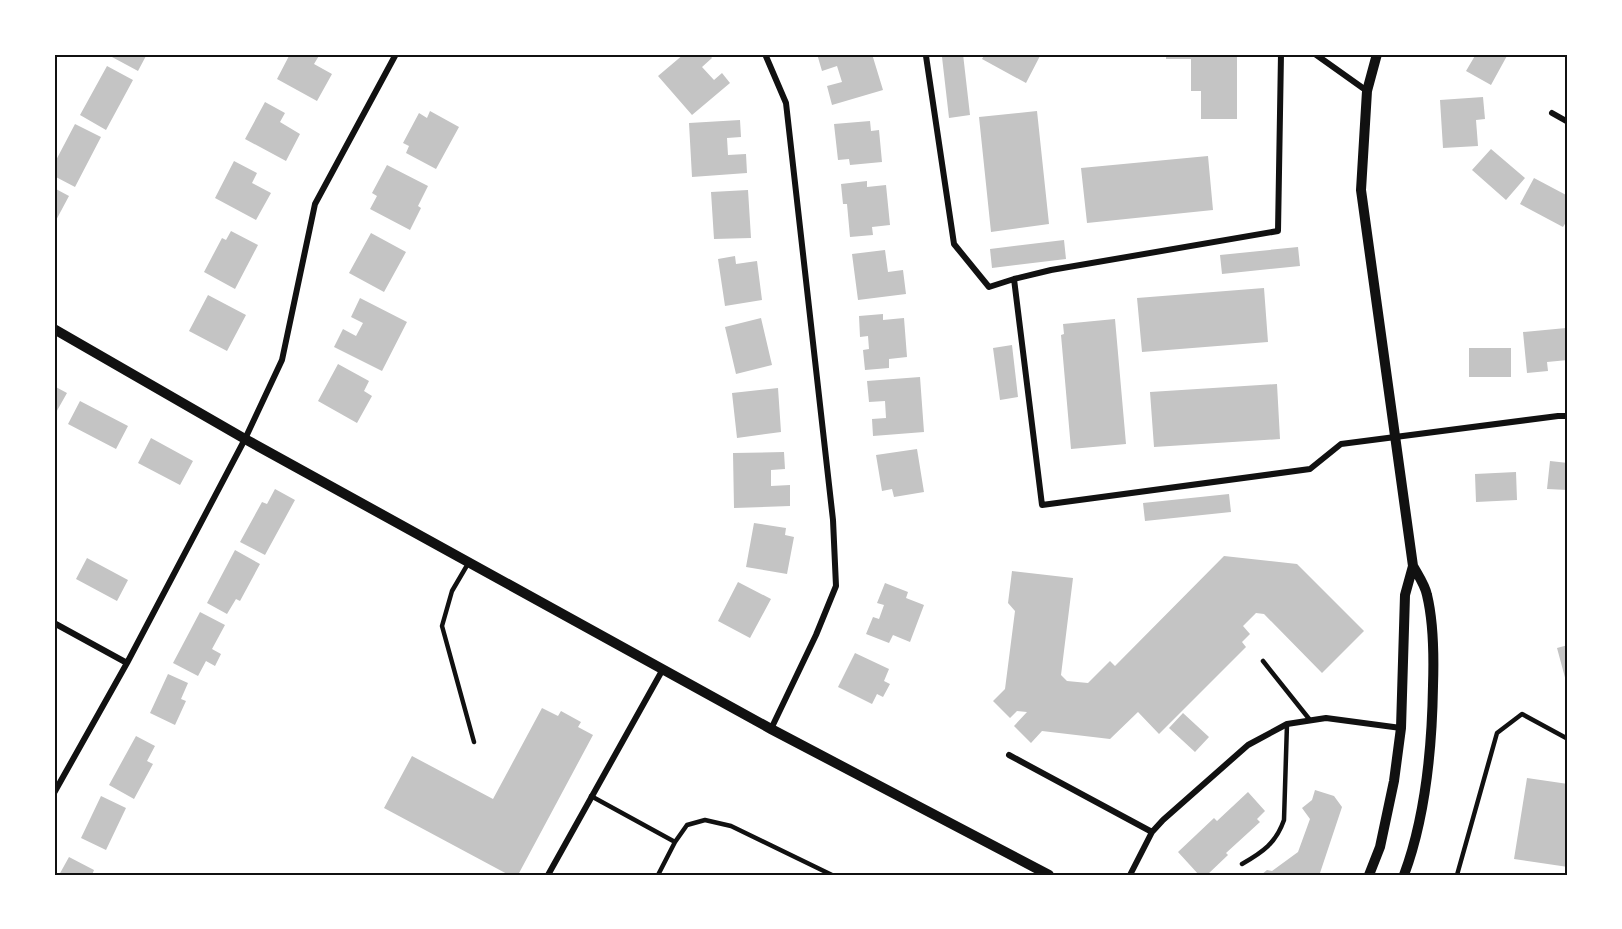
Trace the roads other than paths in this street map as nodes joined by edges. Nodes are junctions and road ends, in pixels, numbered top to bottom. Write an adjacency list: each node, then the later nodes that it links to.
1 (396, 54): 14 (street)
2 (765, 54): 24 (street)
3 (927, 54): 10 (street)
4 (1281, 54): 10 (street)
5 (1315, 54): 7 (street)
6 (1377, 54): 7 (street)
7 (1367, 91): 13 (street)
8 (1552, 113): 9 (street)
9 (1568, 122)
10 (1014, 279): 13 (street)
11 (54, 329): 14 (street)
12 (1568, 416): 13 (street)
13 (1395, 437): 16 (street)
14 (245, 439): 15 (street); 19 (street)
15 (469, 562): 20 (street); 26 (lane)
16 (1413, 566): 23 (street); 39 (street)
17 (54, 623): 19 (street)
18 (1263, 661): 21 (lane)
19 (127, 663): 28 (street)
20 (663, 669): 24 (street); 29 (street)
21 (1310, 720): 22 (street); 23 (street)
22 (1287, 724): 30 (street); 32 (lane)
23 (1401, 728): 38 (street)
24 (771, 729): 36 (street)
25 (1568, 739): 40 (lane)
26 (474, 742)
27 (1009, 756): 30 (street)
28 (54, 793)
29 (591, 796): 31 (lane); 33 (street)
30 (1152, 832): 37 (street)
31 (675, 842): 34 (lane); 35 (lane)
32 (1242, 864)
33 (548, 875)
34 (658, 875)
35 (832, 875)
36 (1049, 875)
37 (1130, 875)
38 (1369, 875)
39 (1404, 875)
40 (1457, 875)

